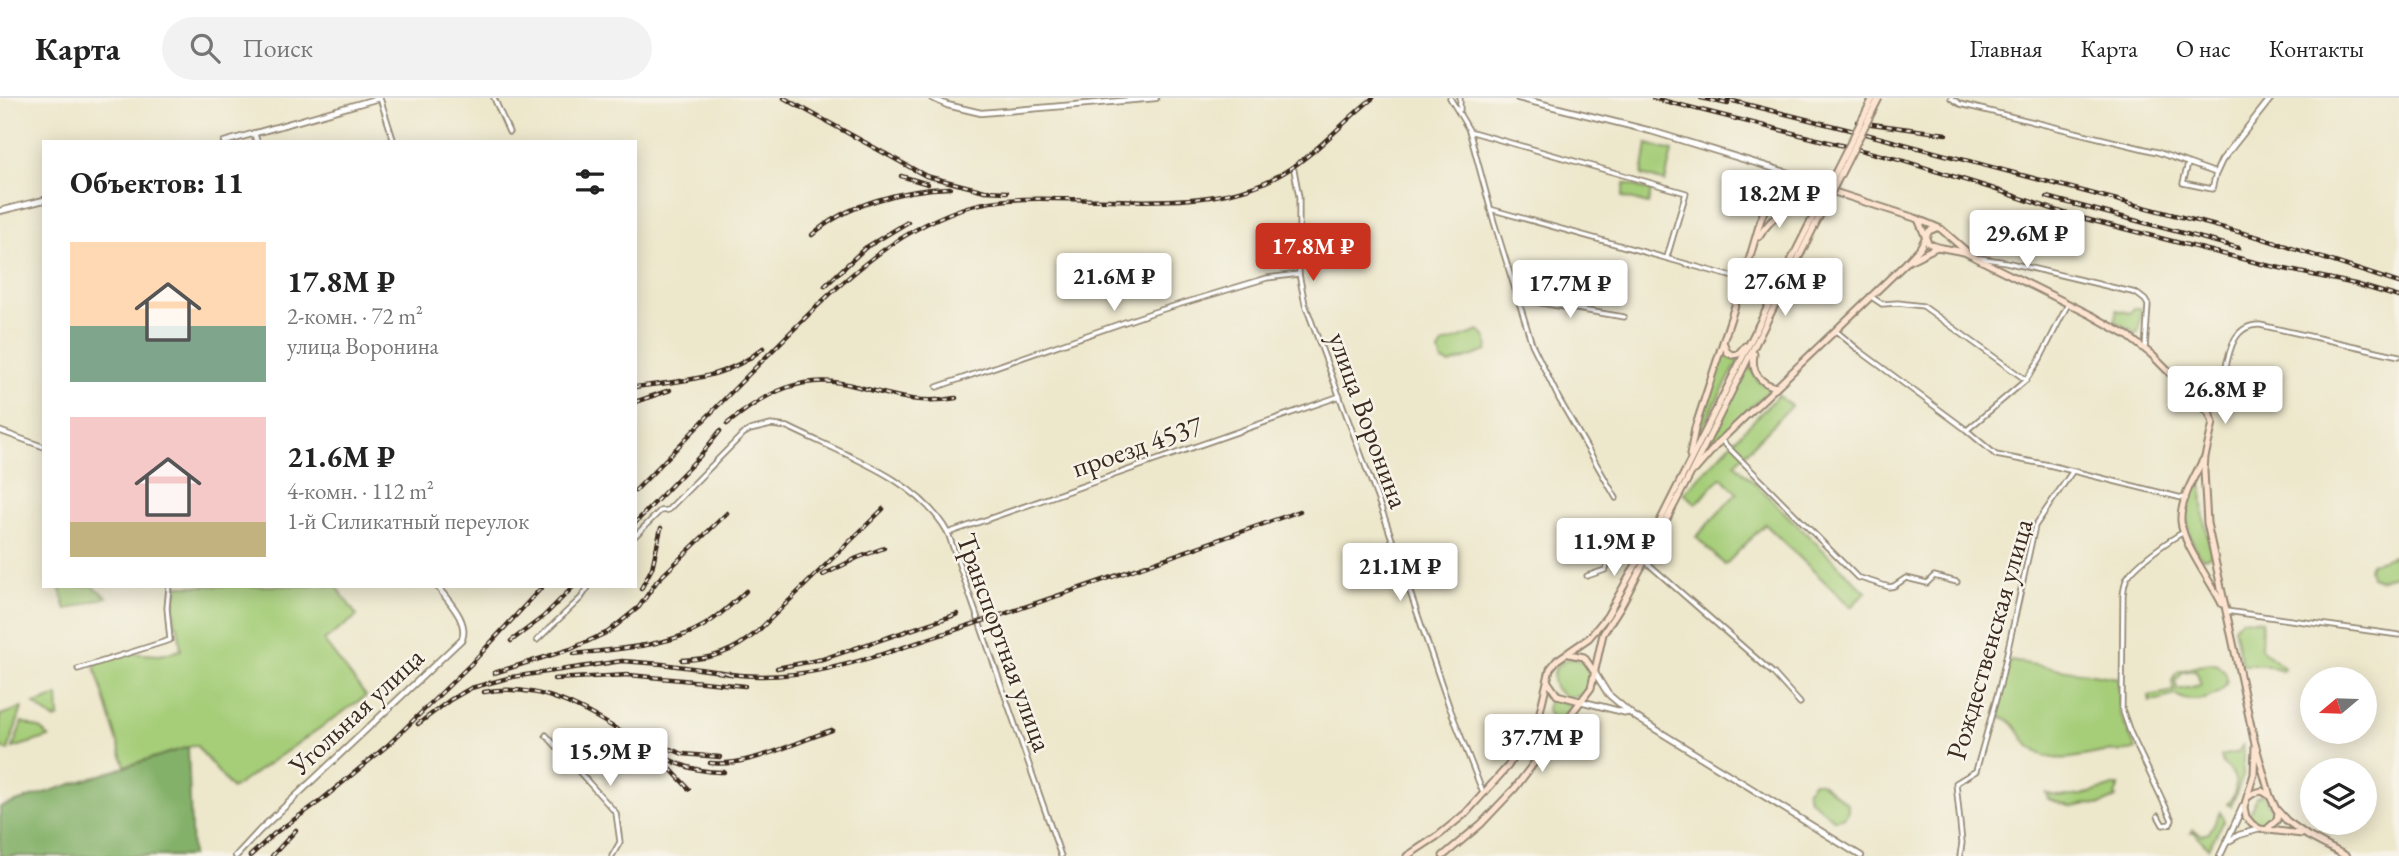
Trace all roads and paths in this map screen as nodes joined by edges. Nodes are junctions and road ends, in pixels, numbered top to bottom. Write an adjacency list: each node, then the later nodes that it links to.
1 (379, 98): 15 (street); 18 (street)
2 (494, 98): 14 (street)
3 (932, 98): 4 (street)
4 (1156, 98)
5 (1460, 98): 12 (street)
6 (1518, 98): 20 (street)
7 (1873, 98): 31 (main road, bridge)
8 (1879, 98): 31 (main road, bridge)
9 (1951, 98): 19 (street)
10 (2271, 98): 22 (street)
11 (1451, 99): 12 (street)
12 (1462, 116): 13 (street)
13 (1469, 130): 32 (street); 39 (street)
14 (509, 132)
15 (254, 133): 16 (street); 17 (street)
16 (231, 140)
17 (256, 140)
18 (393, 140)
19 (2188, 164): 22 (street); 22 (street)
20 (1770, 166): 23 (street); 25 (street)
21 (1294, 170): 42 (street, улица Воронина)
22 (2216, 173)
23 (1793, 175): 24 (main road); 25 (main road)
24 (1801, 178): 26 (main road); 28 (main road)
25 (1775, 183): 27 (main road)
26 (1828, 190): 28 (main road); 34 (main road)
27 (1771, 193): 30 (main road); 37 (main road)
28 (1802, 199): 30 (main road)
29 (42, 200): 33 (street)
30 (1791, 206): 37 (main road)
31 (1821, 208): 49 (main road); 51 (main road)
32 (1490, 209): 39 (street); 45 (street)
33 (0, 211)
34 (1915, 218): 35 (main road); 36 (main road)
35 (1941, 230): 36 (main road); 38 (main road); 40 (main road)
36 (1927, 237): 38 (main road); 41 (main road)
37 (1755, 243): 43 (main road)
38 (1937, 247): 40 (main road); 41 (main road)
39 (1667, 257): 43 (street)
40 (1974, 257): 46 (main road); 52 (street)
41 (1907, 262): 44 (main road)
42 (1299, 274): 55 (street); 57 (street, улица Воронина)
43 (1744, 280): 50 (main road)
44 (1870, 296): 48 (main road); 54 (street)
45 (1517, 299): 47 (street); 69 (street)
46 (2068, 304): 52 (main road); 54 (street)
47 (1624, 317)
48 (1835, 330): 56 (main road); 59 (street)
49 (1751, 338): 50 (main road); 64 (main road)
50 (1724, 341): 64 (main road)
51 (1758, 342): 56 (main road); 66 (main road)
52 (2145, 349): 58 (main road)
53 (2399, 356): 58 (street)
54 (2026, 380): 59 (street)
55 (937, 387)
56 (1776, 387): 61 (main road)
57 (1340, 396): 72 (street, проезд 4537); 97 (street, улица Воронина)
58 (2209, 413): 63 (main road)
59 (1967, 430): 65 (street)
60 (0, 431): 62 (street)
61 (1721, 440): 66 (main road); 79 (street)
62 (42, 446)
63 (2204, 457): 67 (main road); 68 (main road)
64 (1690, 461): 86 (main road)
65 (2072, 472): 70 (street); 113 (street, Рождественская улица)
66 (1690, 475): 77 (main road)
67 (2204, 486): 68 (main road); 74 (main road)
68 (2190, 487): 70 (main road)
69 (1616, 498)
70 (2186, 499): 71 (main road)
71 (2184, 532): 76 (main road); 101 (street)
72 (948, 533): 73 (street, Транспортная улица); 108 (street, Транспортная улица)
73 (637, 534)
74 (2213, 551): 76 (main road); 83 (main road)
75 (1627, 553): 78 (street)
76 (2196, 557): 83 (main road)
77 (1645, 561): 88 (main road); 91 (street)
78 (1587, 576)
79 (1957, 582)
80 (169, 588): 87 (street)
81 (438, 588): 106 (street, Угольная улица)
82 (588, 588): 85 (street)
83 (2226, 611): 84 (street); 96 (main road)
84 (2399, 635)
85 (537, 640)
86 (1563, 656): 88 (main road); 89 (main road)
87 (78, 669)
88 (1595, 673): 90 (main road); 92 (street)
89 (1547, 679): 90 (main road); 93 (main road)
90 (1580, 701): 92 (street); 95 (main road)
91 (1800, 703)
92 (1634, 716): 112 (street)
93 (1534, 726): 95 (main road); 97 (main road)
94 (546, 734): 107 (street)
95 (1552, 738): 105 (main road)
96 (2255, 741): 98 (main road); 99 (main road)
97 (1484, 795): 109 (main road)
98 (2270, 796): 99 (main road); 100 (main road)
99 (2246, 801): 102 (main road); 104 (street)
100 (2278, 812): 102 (main road); 103 (main road)
101 (2158, 816)
102 (2263, 829): 103 (main road); 104 (street)
103 (2308, 836): 115 (main road)
104 (2226, 843): 114 (street)
105 (1458, 844): 110 (main road); 111 (street)
106 (236, 856)
107 (612, 856)
108 (1061, 856)
109 (1408, 856)
110 (1443, 856)
111 (1454, 856)
112 (1861, 856)
113 (1960, 856)
114 (2220, 856)
115 (2346, 856)

